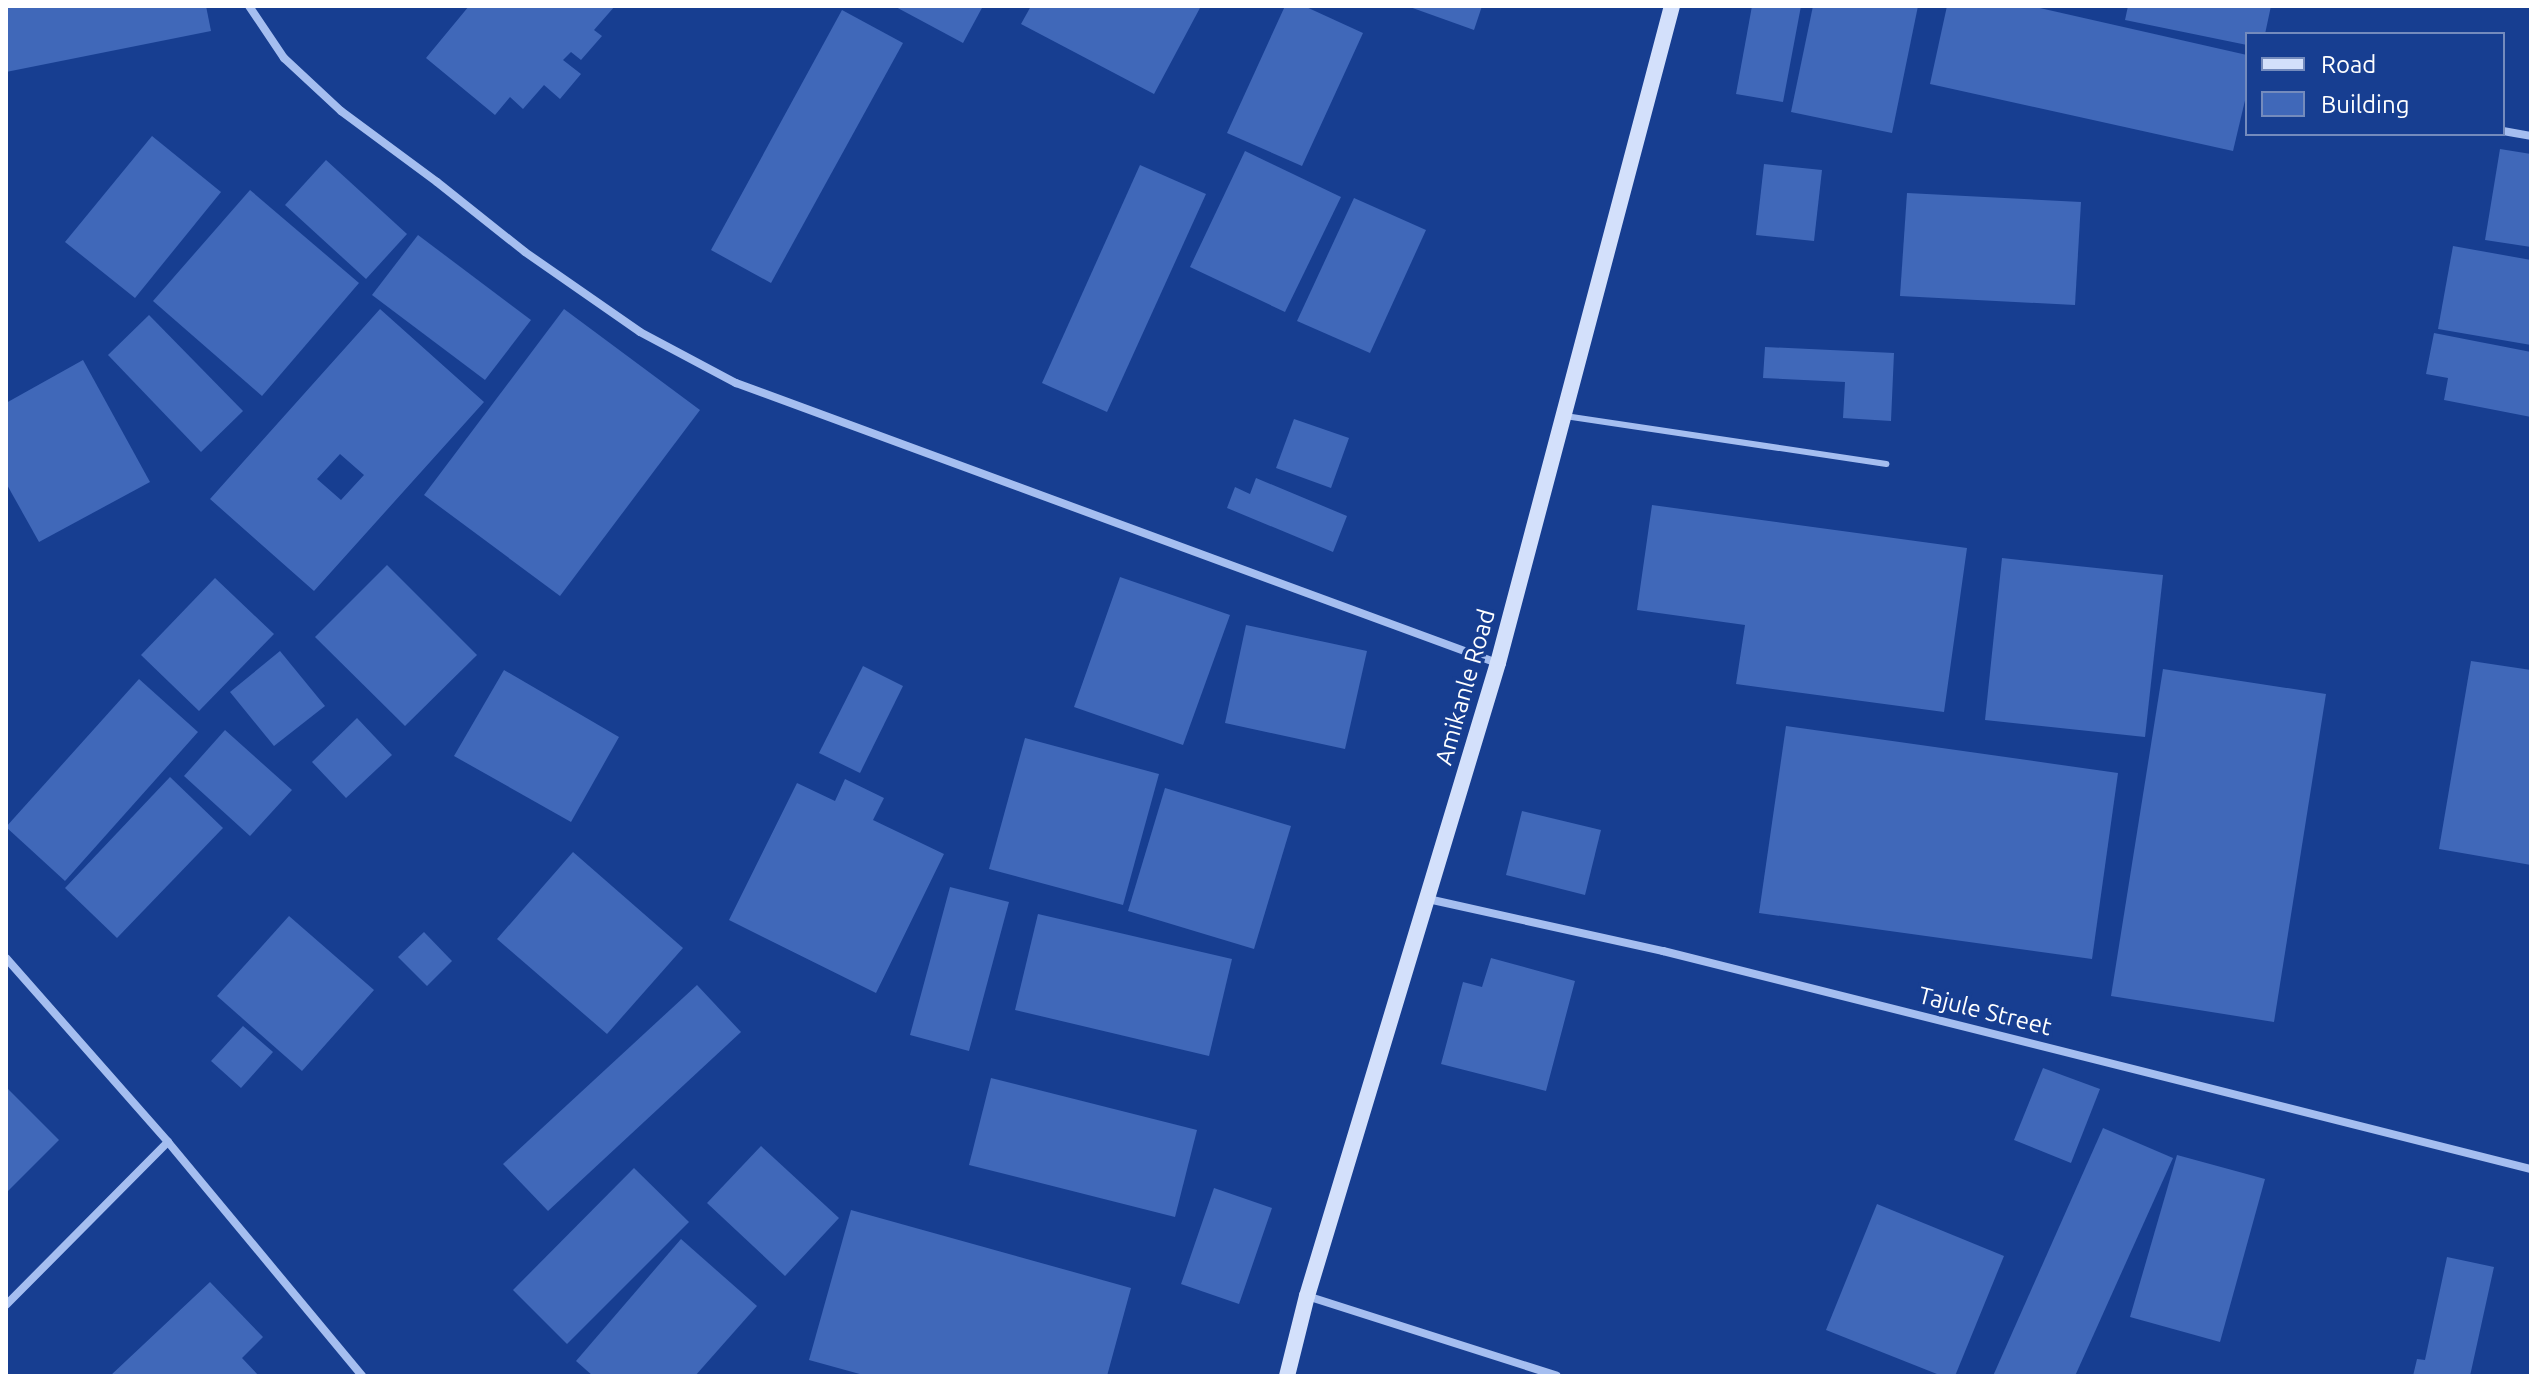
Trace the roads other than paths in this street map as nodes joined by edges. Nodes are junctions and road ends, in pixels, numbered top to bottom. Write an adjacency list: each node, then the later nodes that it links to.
1 (249, 6): 7 (street)
2 (1672, 6): 5 (street, Amikanle Road)
3 (2505, 131): 4 (street)
4 (2531, 136)
5 (1565, 416): 6 (lane); 7 (street, Amikanle Road)
6 (1886, 464)
7 (1498, 663): 8 (street, Amikanle Road)
8 (1428, 899): 11 (street, Tajule Street); 12 (street, Amikanle Road)
9 (6, 958): 10 (street)
10 (168, 1142): 13 (street); 14 (street)
11 (2531, 1169)
12 (1307, 1296): 15 (street, Amikanle Road); 16 (street)
13 (6, 1305)
14 (362, 1376)
15 (1287, 1376)
16 (1557, 1376)

